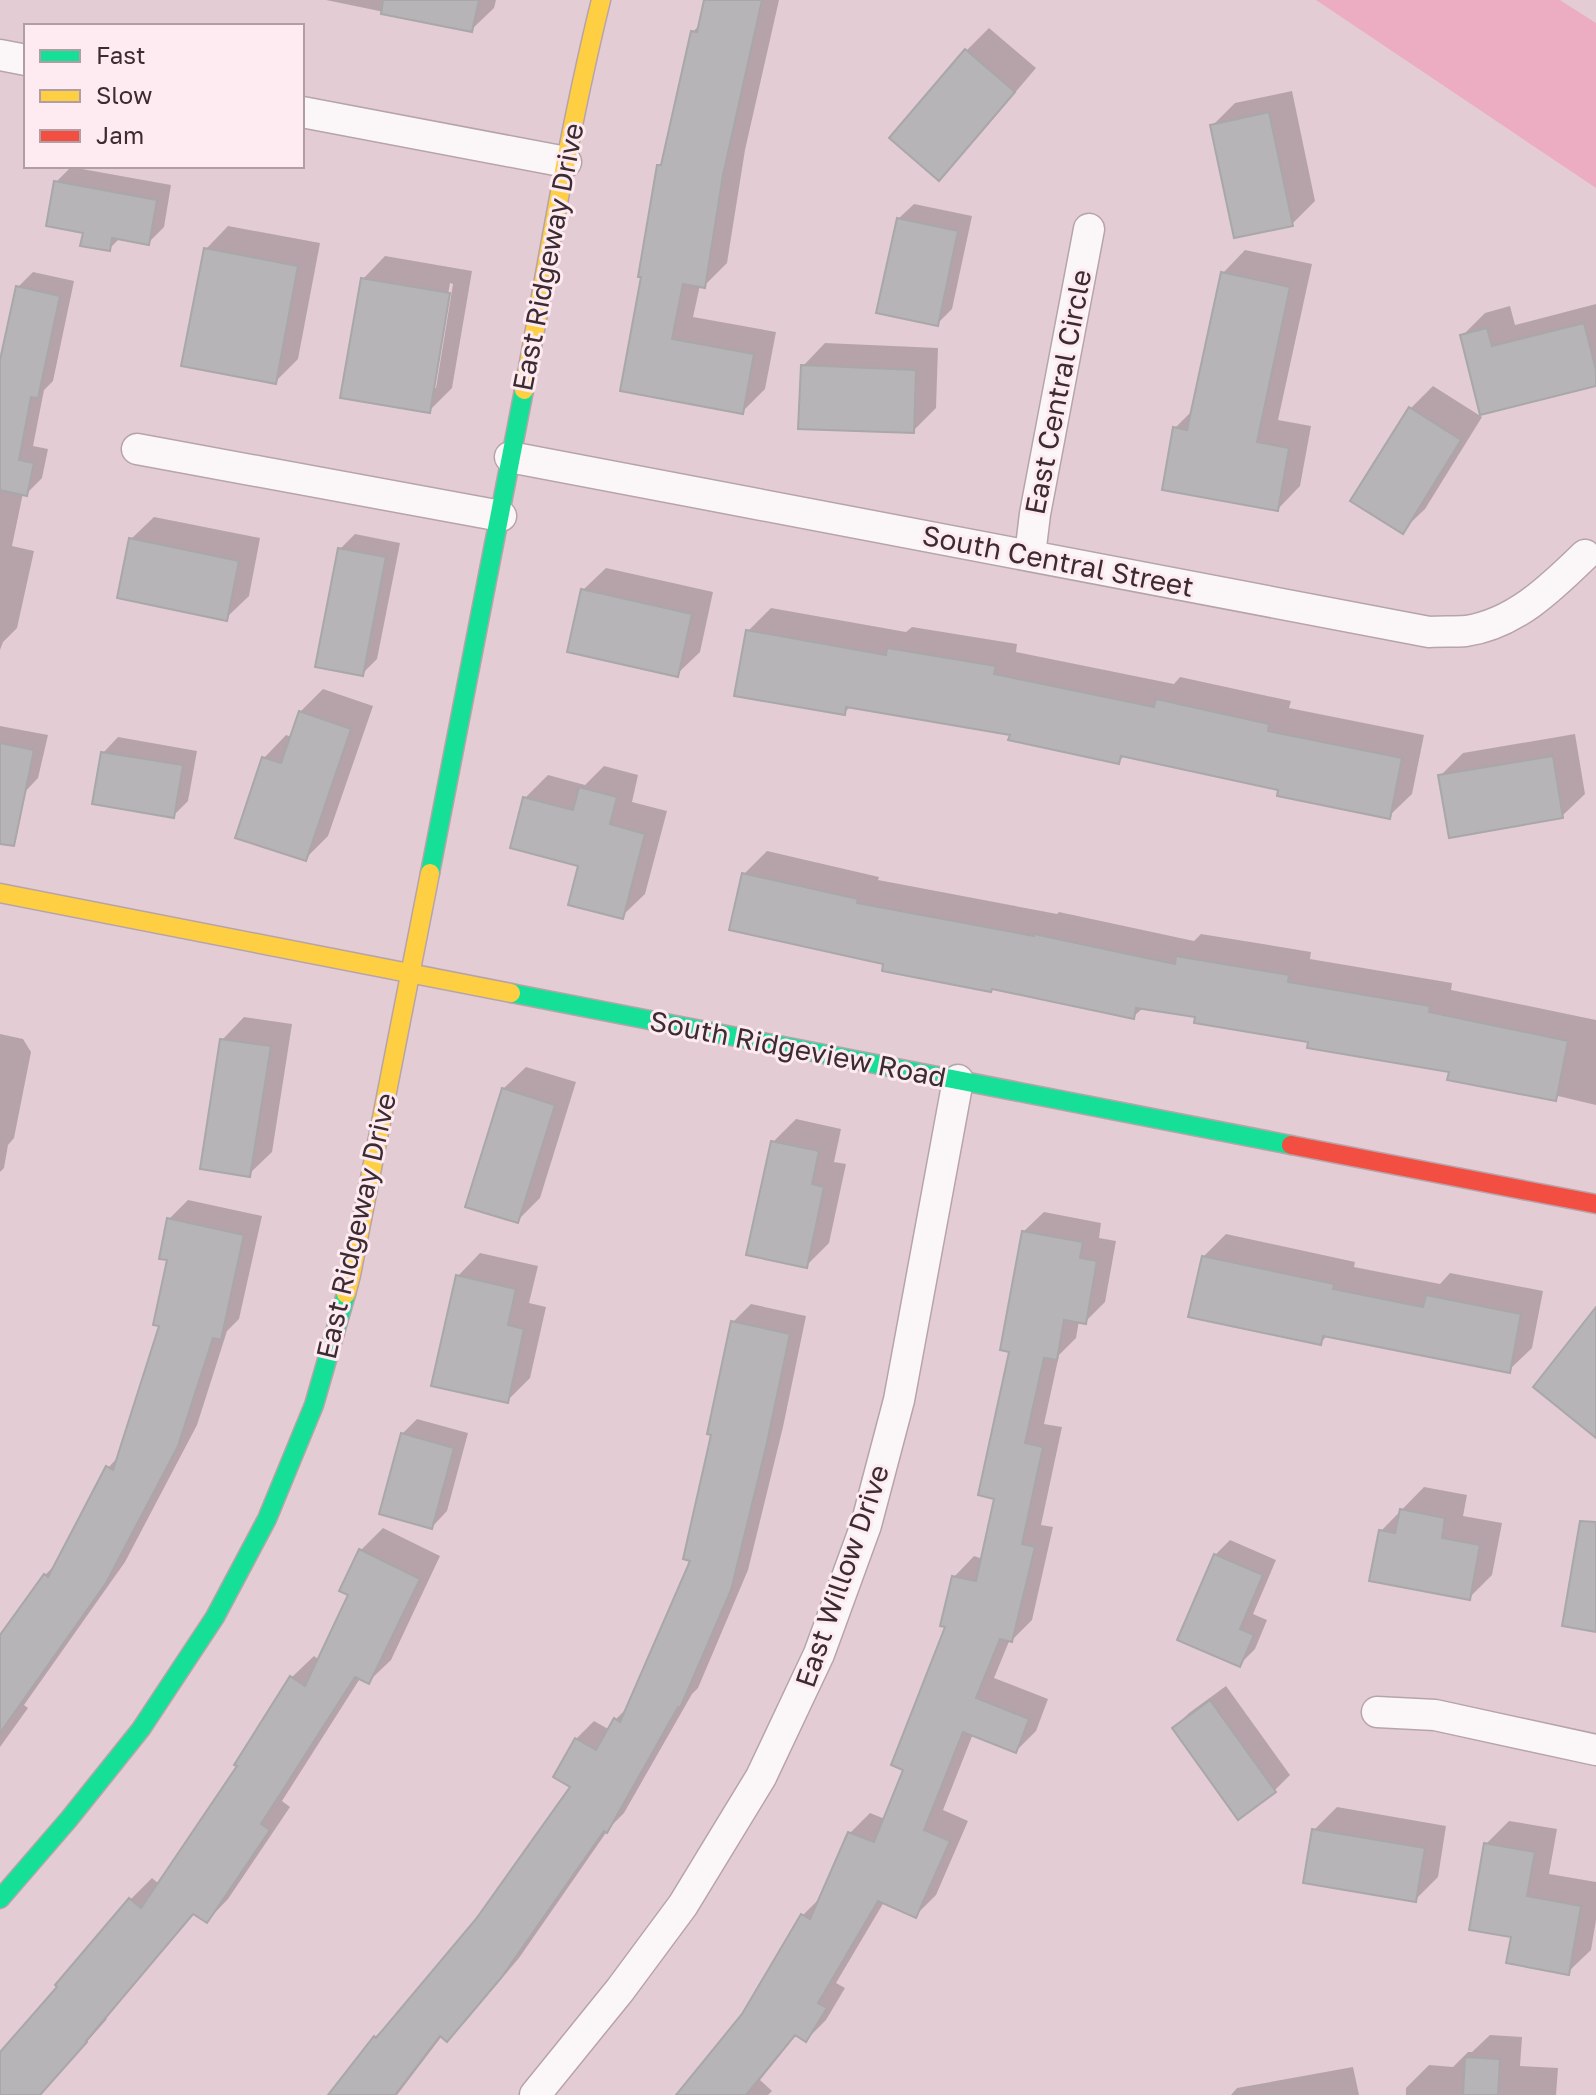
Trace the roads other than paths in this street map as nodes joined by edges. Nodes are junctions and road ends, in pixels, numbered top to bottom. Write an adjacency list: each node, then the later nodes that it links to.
1 (601, 0): 5 (street, East Ridgeway Drive)
2 (0, 55): 3 (street)
3 (24, 60)
4 (304, 112): 5 (street)
5 (566, 162): 8 (street, East Ridgeway Drive)
6 (1089, 229): 10 (street, East Central Circle)
7 (137, 449): 9 (street)
8 (510, 457): 9 (street, East Ridgeway Drive); 10 (street, South Central Street)
9 (501, 516): 13 (street, East Ridgeway Drive)
10 (1030, 555): 11 (street, South Central Street)
11 (1585, 555)
12 (0, 893): 13 (street, South Ridgeview Road)
13 (409, 973): 14 (street, South Ridgeview Road); 18 (street, East Ridgeway Drive)
14 (958, 1080): 15 (street, South Ridgeview Road); 19 (street, East Willow Drive)
15 (1596, 1204)
16 (1377, 1712): 17 (street)
17 (1596, 1750)
18 (0, 1899)
19 (535, 2095)

